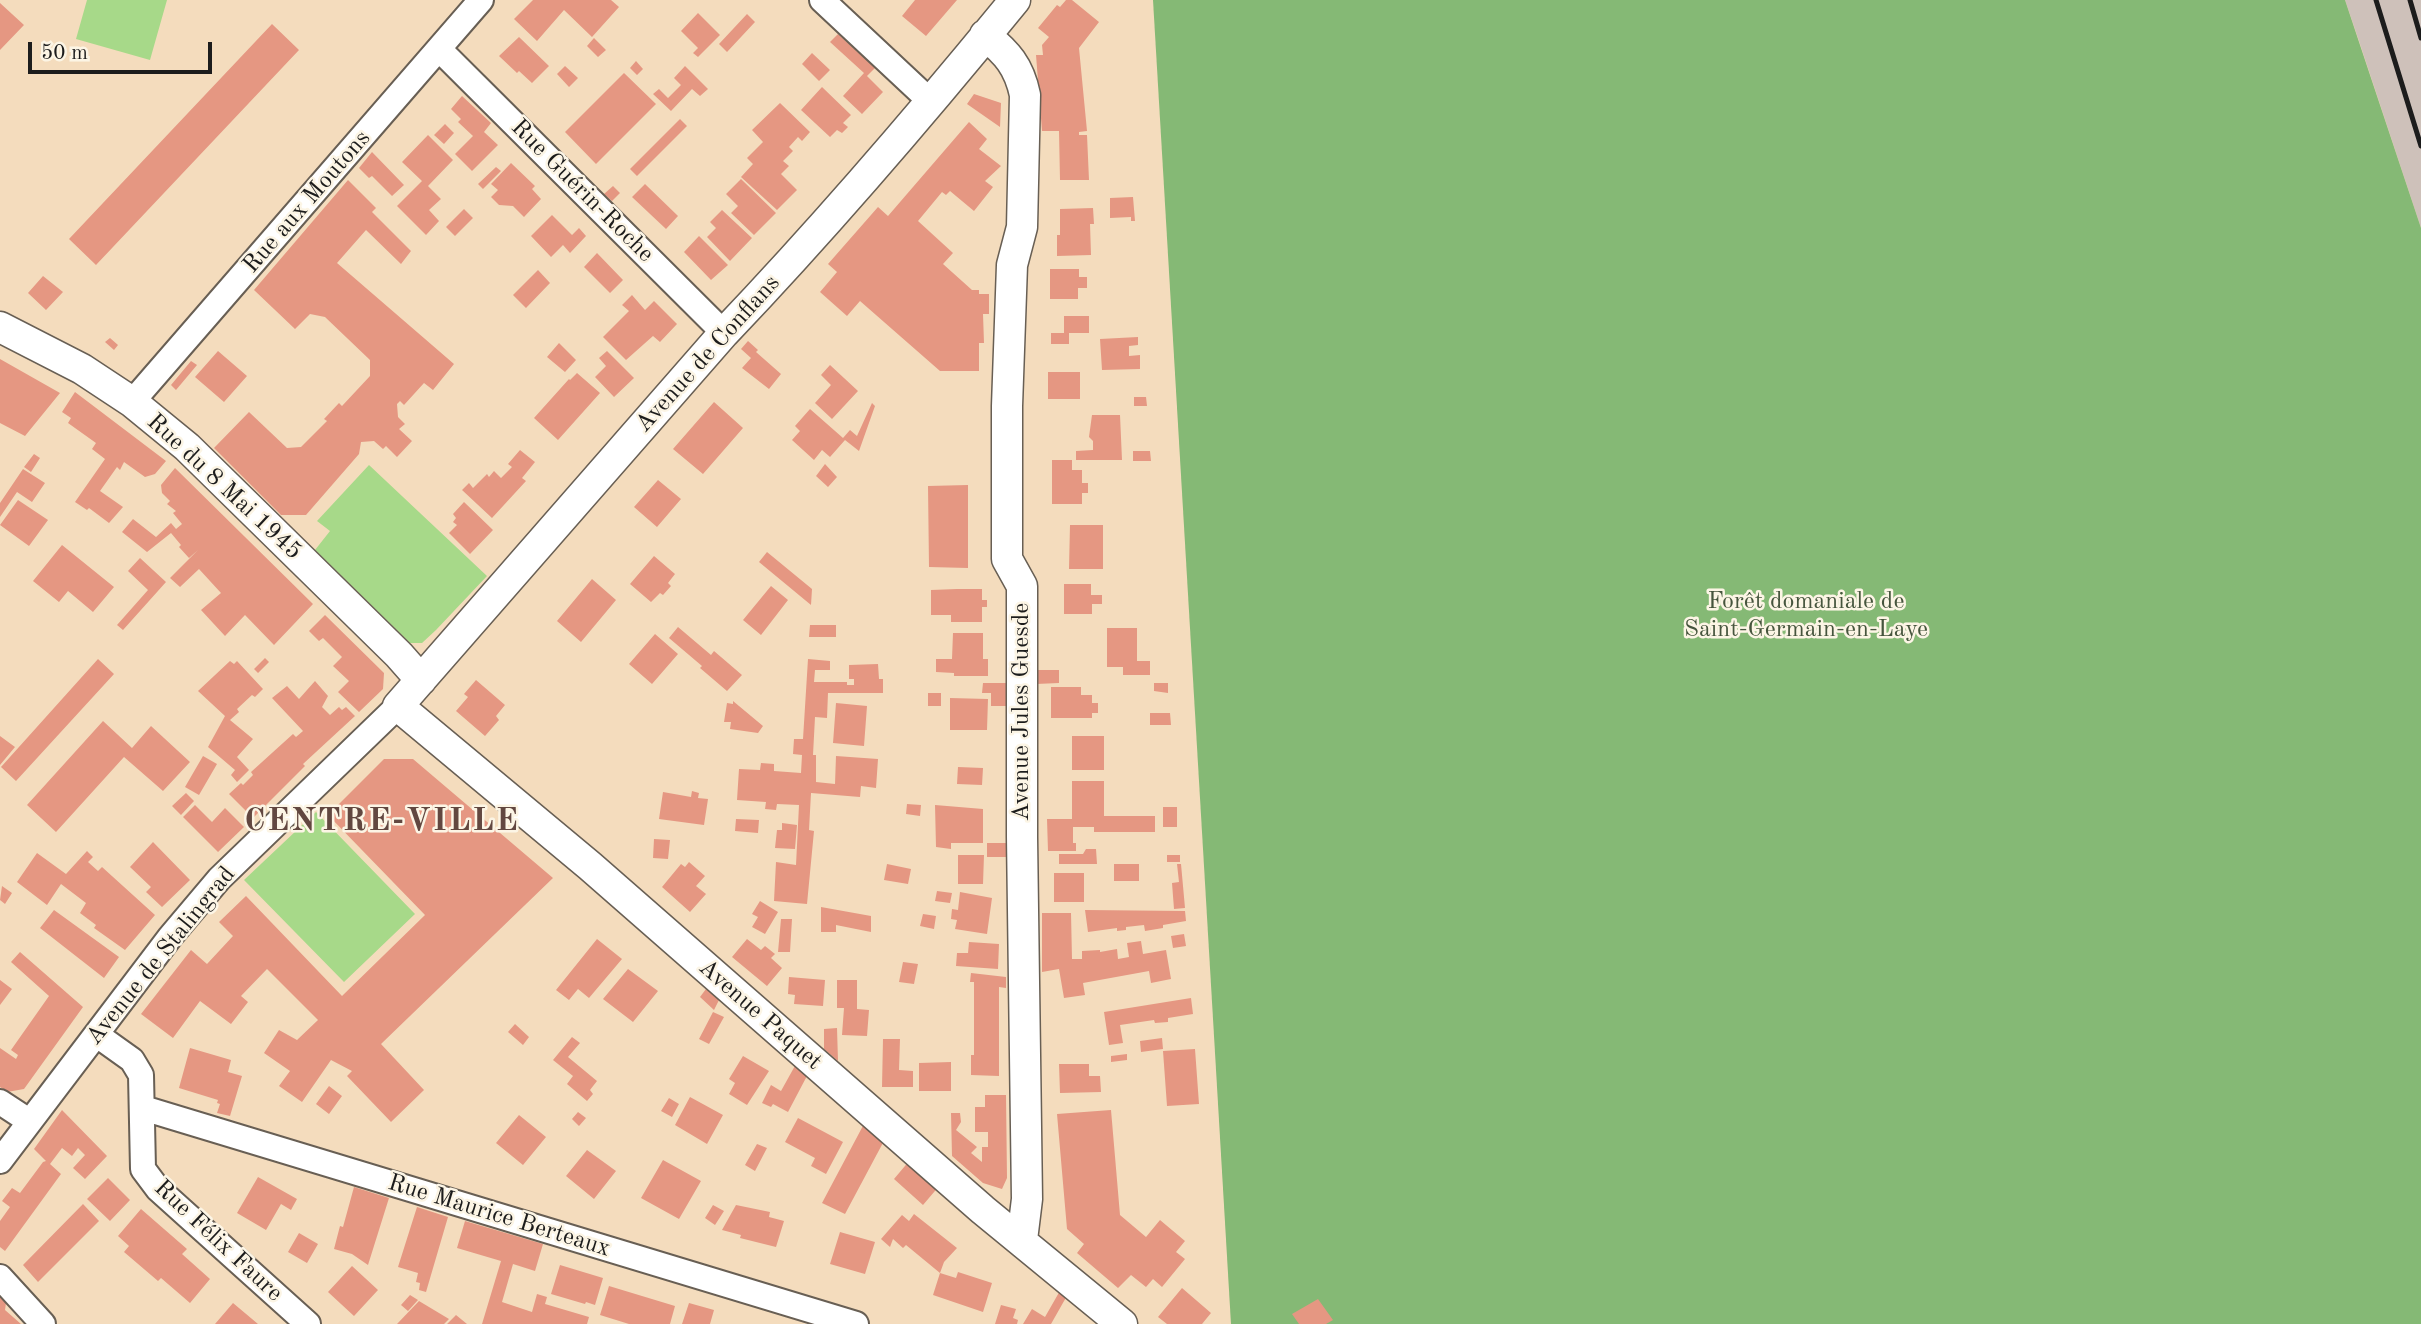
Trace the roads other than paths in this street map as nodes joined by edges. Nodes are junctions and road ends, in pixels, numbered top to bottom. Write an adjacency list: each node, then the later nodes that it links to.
1 (481, 0): 5 (street, Rue aux Moutons)
2 (822, 0): 6 (street)
3 (1015, 0): 4 (street, Avenue de Conflans)
4 (985, 34): 6 (street, Avenue de Conflans); 17 (street, Avenue Jules Guesde)
5 (440, 50): 8 (street, Rue Guérin-Roche); 9 (street, Rue aux Moutons)
6 (930, 100): 8 (street, Avenue de Conflans)
7 (0, 327): 9 (street, Rue du 8 Mai 1945)
8 (724, 333): 10 (street, Avenue de Conflans)
9 (132, 402): 10 (street, Rue du 8 Mai 1945)
10 (421, 680): 11 (street, Avenue de Conflans)
11 (398, 706): 12 (street, Avenue de Stalingrad); 17 (street, Avenue Paquet)
12 (97, 1035): 14 (street, Rue Félix Faure); 15 (street, Avenue de Stalingrad)
13 (0, 1102): 15 (street)
14 (143, 1108): 20 (street, Rue Félix Faure); 21 (street, Rue Maurice Berteaux)
15 (29, 1121): 16 (street, Avenue de Stalingrad)
16 (0, 1161)
17 (1022, 1240): 22 (street, Avenue Paquet)
18 (0, 1277): 19 (street)
19 (43, 1324)
20 (308, 1324)
21 (856, 1324)
22 (1122, 1324)

